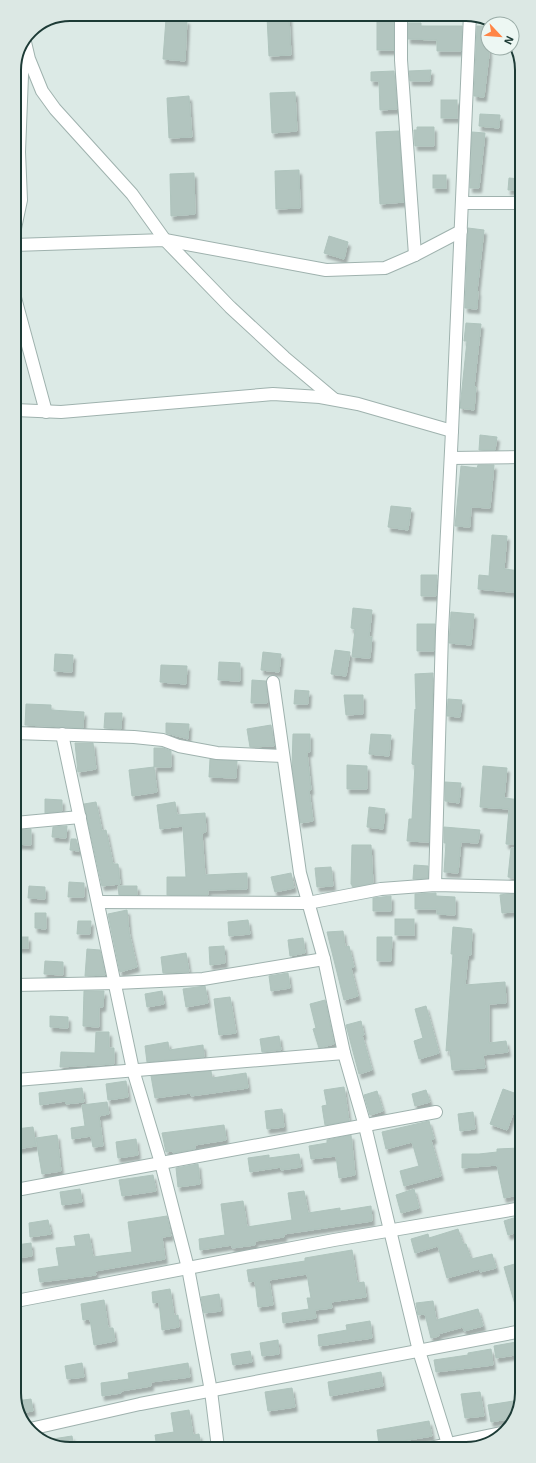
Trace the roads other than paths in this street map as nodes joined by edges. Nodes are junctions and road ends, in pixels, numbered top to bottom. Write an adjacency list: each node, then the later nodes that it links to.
1 (401, 21): 11 (street)
2 (470, 21): 6 (street)
3 (26, 48): 9 (street)
4 (22, 65): 5 (street)
5 (21, 83)
6 (462, 203): 7 (street); 8 (street)
7 (515, 203)
8 (461, 231): 11 (street); 16 (street)
9 (165, 240): 10 (street); 11 (street); 13 (street)
10 (21, 246)
11 (415, 255)
12 (21, 320): 15 (street)
13 (334, 399): 15 (street); 16 (street)
14 (21, 410): 15 (street)
15 (46, 412)
16 (452, 431): 18 (street)
17 (515, 457): 18 (street)
18 (451, 458): 25 (street)
19 (273, 682): 22 (street)
20 (21, 733): 21 (street)
21 (62, 734): 22 (street); 23 (street)
22 (283, 756): 28 (street)
23 (80, 817): 24 (street); 27 (street)
24 (21, 822)
25 (435, 885): 26 (street); 28 (street)
26 (515, 887)
27 (98, 902): 28 (street); 30 (street)
28 (308, 903): 29 (street)
29 (324, 959): 30 (street); 32 (street)
30 (116, 984): 31 (street); 33 (street)
31 (21, 985)
32 (344, 1053): 33 (street); 36 (street)
33 (133, 1070): 34 (street); 37 (street)
34 (21, 1080)
35 (436, 1112): 36 (street)
36 (365, 1126): 37 (street); 40 (street)
37 (161, 1163): 38 (street); 41 (street)
38 (21, 1189)
39 (515, 1209): 40 (street)
40 (390, 1230): 41 (street); 44 (street)
41 (188, 1268): 42 (street); 45 (street)
42 (21, 1300)
43 (515, 1333): 44 (street)
44 (419, 1351): 45 (street); 49 (street)
45 (210, 1391): 46 (street); 48 (street)
46 (36, 1428)
47 (488, 1436): 50 (street)
48 (217, 1442)
49 (448, 1442)
50 (465, 1442)

